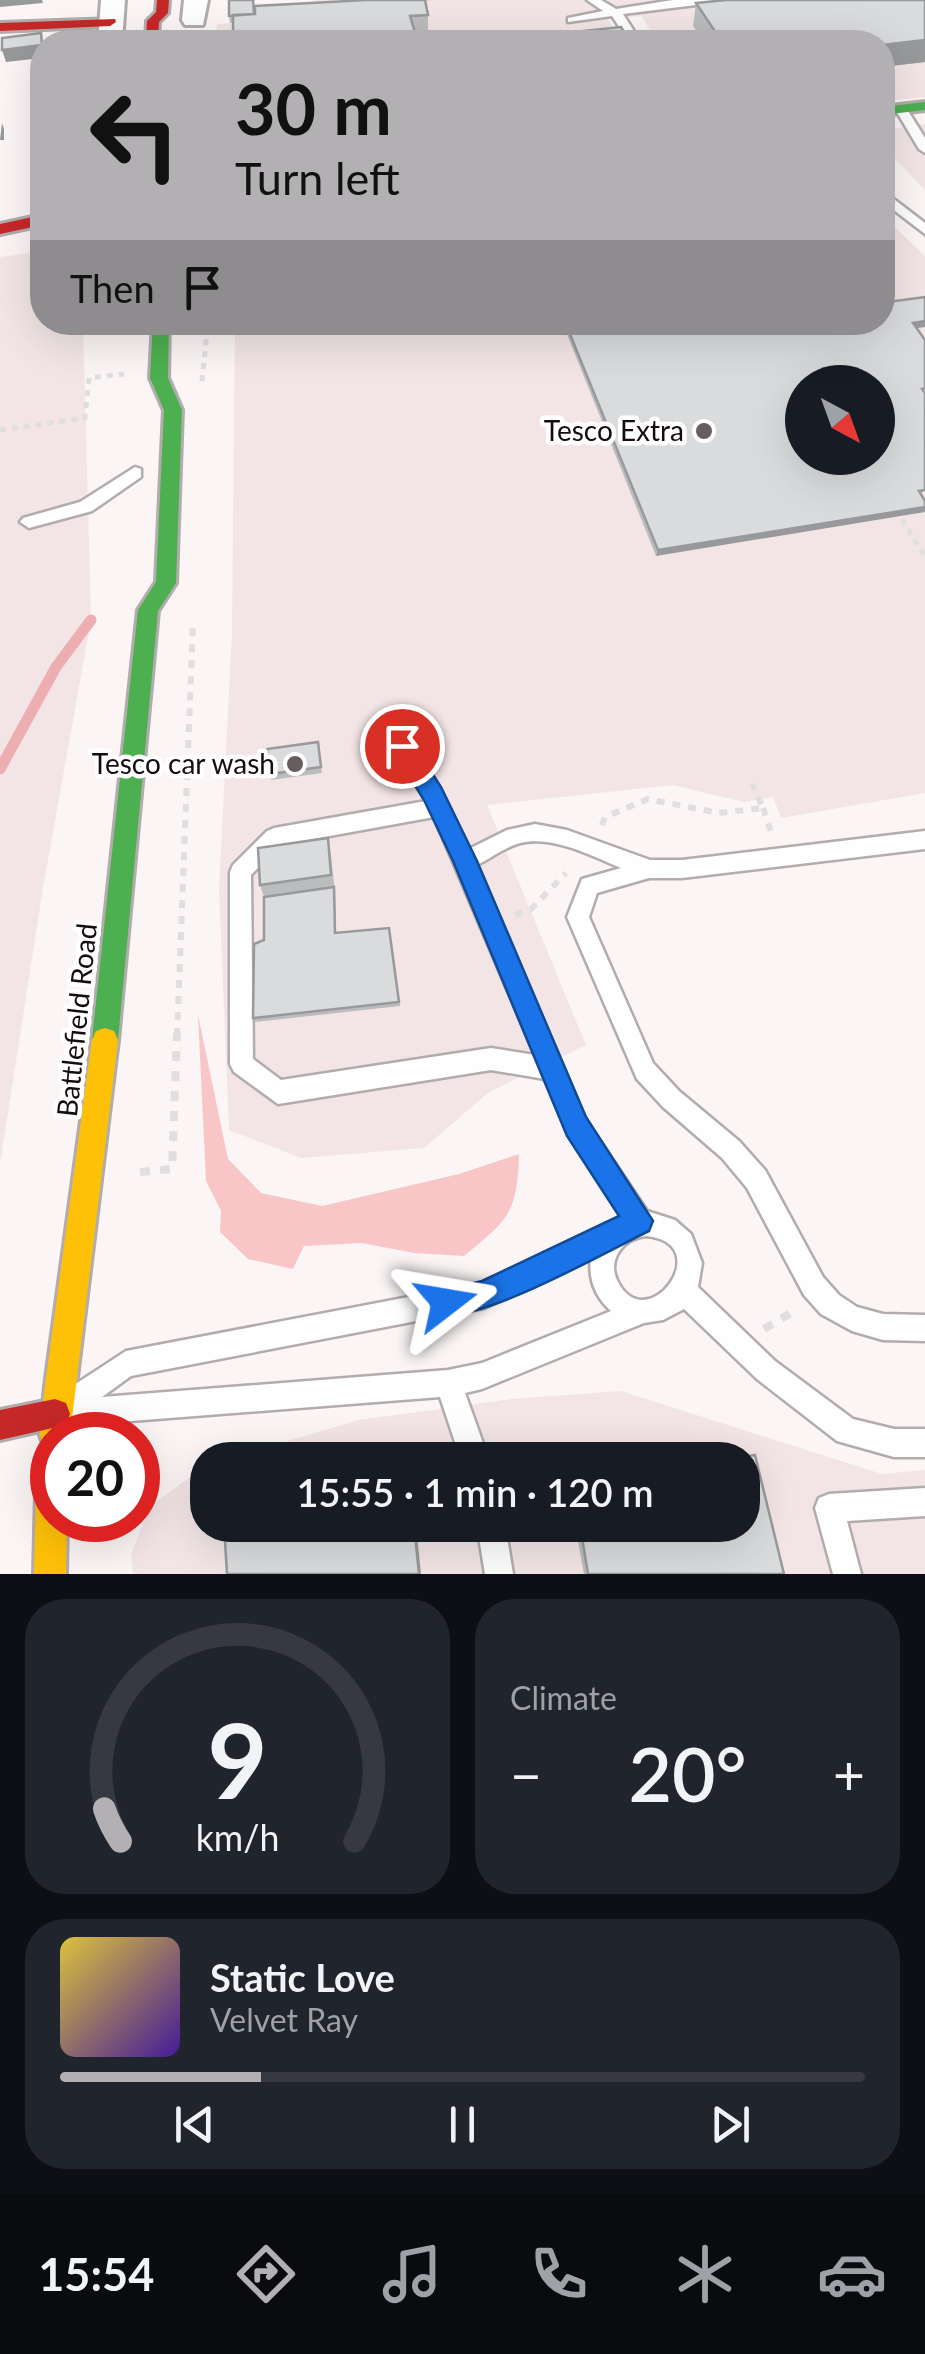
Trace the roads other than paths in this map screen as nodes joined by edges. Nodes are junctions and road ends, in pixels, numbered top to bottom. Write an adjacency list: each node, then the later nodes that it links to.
1 (593, 0): 4 (lane)
2 (712, 0): 4 (lane)
3 (163, 7): 8 (main road); 9 (main road)
4 (617, 14): 5 (lane); 10 (lane)
5 (572, 20)
6 (111, 22): 7 (main road)
7 (0, 27)
8 (152, 30)
9 (171, 30)
10 (627, 30)
11 (903, 109): 12 (lane)
12 (925, 149)
13 (895, 205): 16 (lane)
14 (30, 224): 15 (main road)
15 (0, 228)
16 (925, 230)
17 (160, 335): 23 (main road, Battlefield Road)
18 (137, 443): 19 (main road)
19 (134, 473): 20 (main road); 21 (lane)
20 (133, 512)
21 (30, 522)
22 (130, 592): 23 (main road)
23 (148, 610): 35 (main road, Battlefield Road)
24 (402, 746): 25 (lane)
25 (439, 807): 27 (lane); 29 (lane)
26 (925, 840): 28 (lane)
27 (465, 861): 28 (lane); 29 (lane)
28 (649, 869): 33 (lane)
29 (552, 1069): 30 (lane)
30 (628, 1226): 31 (lane); 32 (lane); 36 (lane)
31 (684, 1291): 32 (lane); 41 (lane)
32 (640, 1312): 34 (lane)
33 (925, 1328)
34 (448, 1383): 37 (lane); 40 (lane)
35 (57, 1412)
36 (69, 1412)
37 (160, 1413)
38 (30, 1424): 39 (main road)
39 (0, 1425)
40 (469, 1442)
41 (925, 1443)
42 (925, 1502): 47 (lane)
43 (51, 1542): 45 (main road)
44 (494, 1542): 46 (lane)
45 (50, 1574)
46 (499, 1574)
47 (848, 1574)

